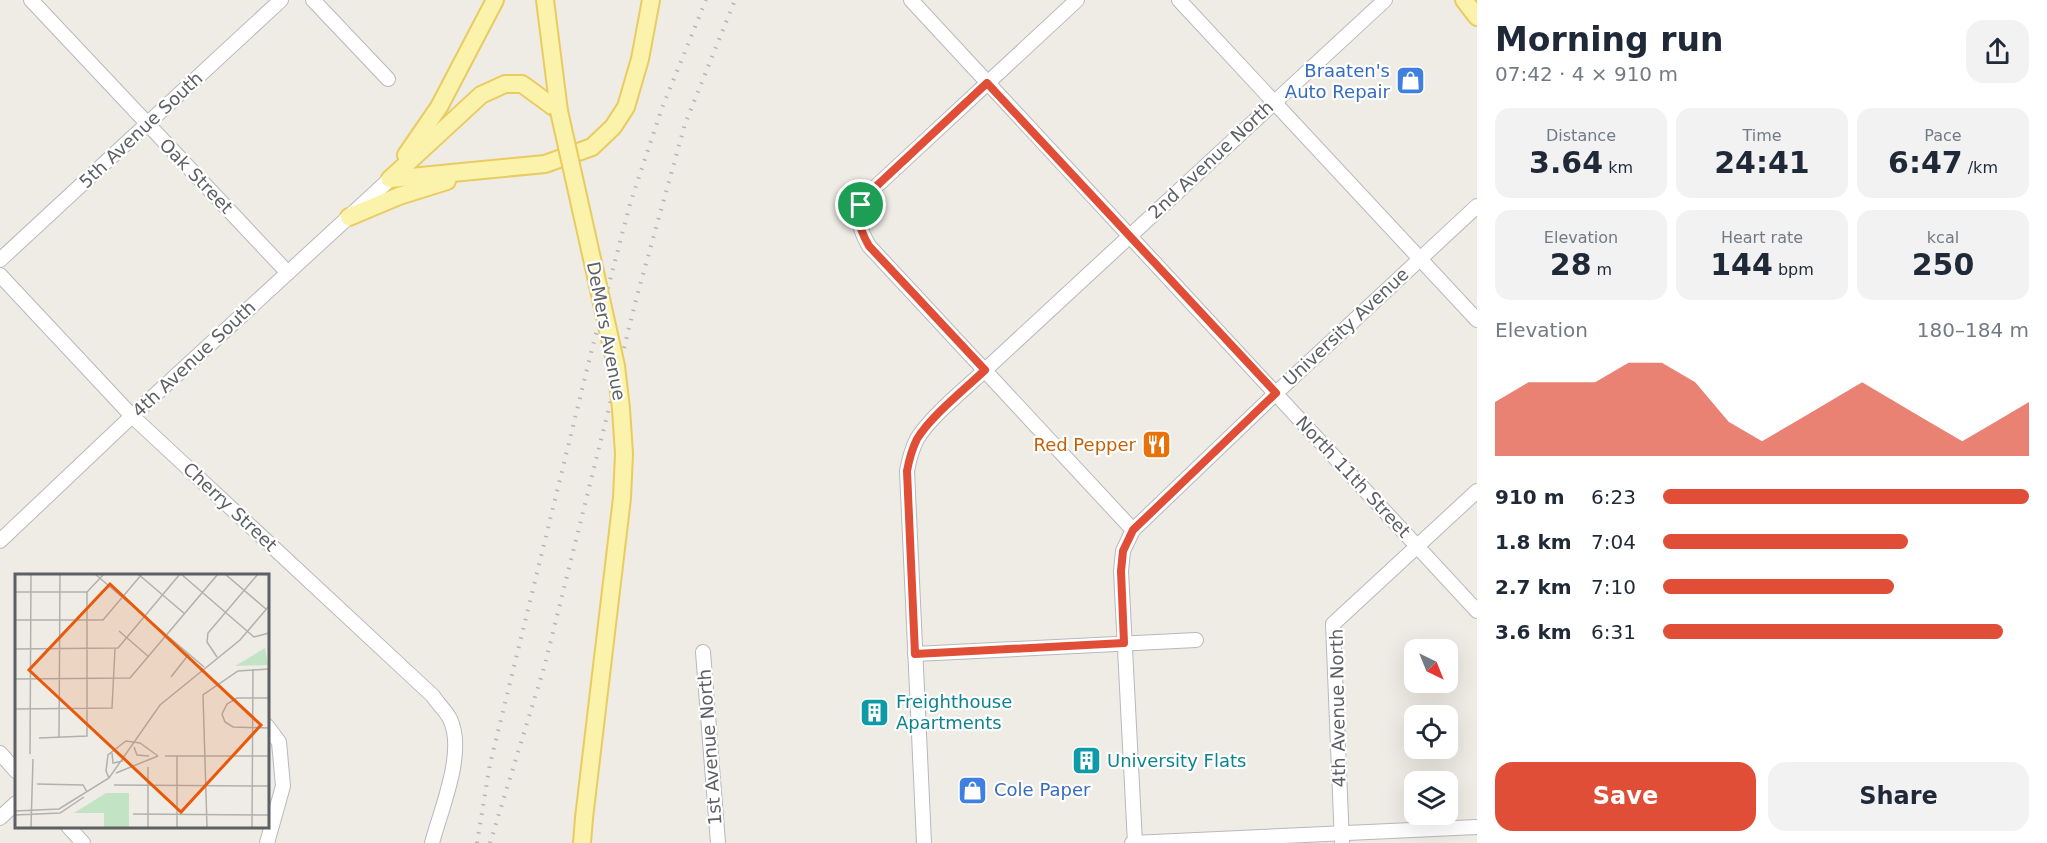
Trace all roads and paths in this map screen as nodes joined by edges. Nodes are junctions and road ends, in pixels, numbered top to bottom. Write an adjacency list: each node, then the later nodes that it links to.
1 (31, 0): 19 (street, Oak Street)
2 (281, 0): 19 (street, 5th Avenue South)
3 (313, 0): 15 (street)
4 (495, 0): 21 (main road)
5 (640, 0): 14 (main road)
6 (651, 0): 14 (main road)
7 (911, 0): 16 (street, North 11th Street)
8 (1077, 0): 16 (street)
9 (1179, 0): 17 (street)
10 (1385, 0): 17 (street, 2nd Avenue North)
11 (1464, 0): 13 (main road)
12 (546, 2): 18 (main road, DeMers Avenue)
13 (1477, 17)
14 (640, 59): 20 (main road)
15 (388, 80)
16 (987, 83): 24 (street, North 11th Street); 30 (street)
17 (1274, 102): 24 (street, 2nd Avenue North); 25 (street)
18 (559, 111): 21 (main road); 53 (main road, DeMers Avenue, bridge)
19 (147, 124): 26 (street, 5th Avenue South); 27 (street, Oak Street)
20 (489, 170): 21 (main road); 23 (main road)
21 (390, 179): 23 (street, 4th Avenue South)
22 (1477, 206): 25 (street, University Avenue)
23 (349, 217): 27 (street, 4th Avenue South)
24 (1130, 236): 30 (street, 2nd Avenue North); 31 (street, North 11th Street)
25 (1420, 259): 29 (street); 31 (street, University Avenue)
26 (0, 260)
27 (288, 273): 32 (street, 4th Avenue South)
28 (0, 274): 32 (street, Cherry Street)
29 (1477, 320)
30 (985, 370): 34 (street); 41 (street, 2nd Avenue North)
31 (1276, 393): 34 (street, University Avenue); 36 (street, North 11th Street)
32 (132, 416): 35 (street, 4th Avenue South); 52 (street, Cherry Street)
33 (1477, 491): 36 (street, 4th Avenue North)
34 (1133, 530): 39 (street, University Avenue)
35 (0, 542)
36 (1417, 547): 37 (street, North 11th Street); 49 (street, 4th Avenue North)
37 (1477, 611)
38 (1196, 640): 39 (street)
39 (1124, 643): 41 (street); 56 (street, University Avenue)
40 (703, 652): 54 (street, 1st Avenue North)
41 (915, 654): 55 (street, 2nd Avenue North)
42 (268, 727): 51 (street)
43 (0, 753): 44 (street)
44 (15, 770)
45 (15, 804): 46 (street)
46 (0, 818)
47 (1477, 826): 49 (street)
48 (70, 828): 50 (street)
49 (1341, 838): 56 (street)
50 (83, 843)
51 (267, 843)
52 (432, 843)
53 (582, 843)
54 (718, 843)
55 (924, 843)
56 (1134, 843)

